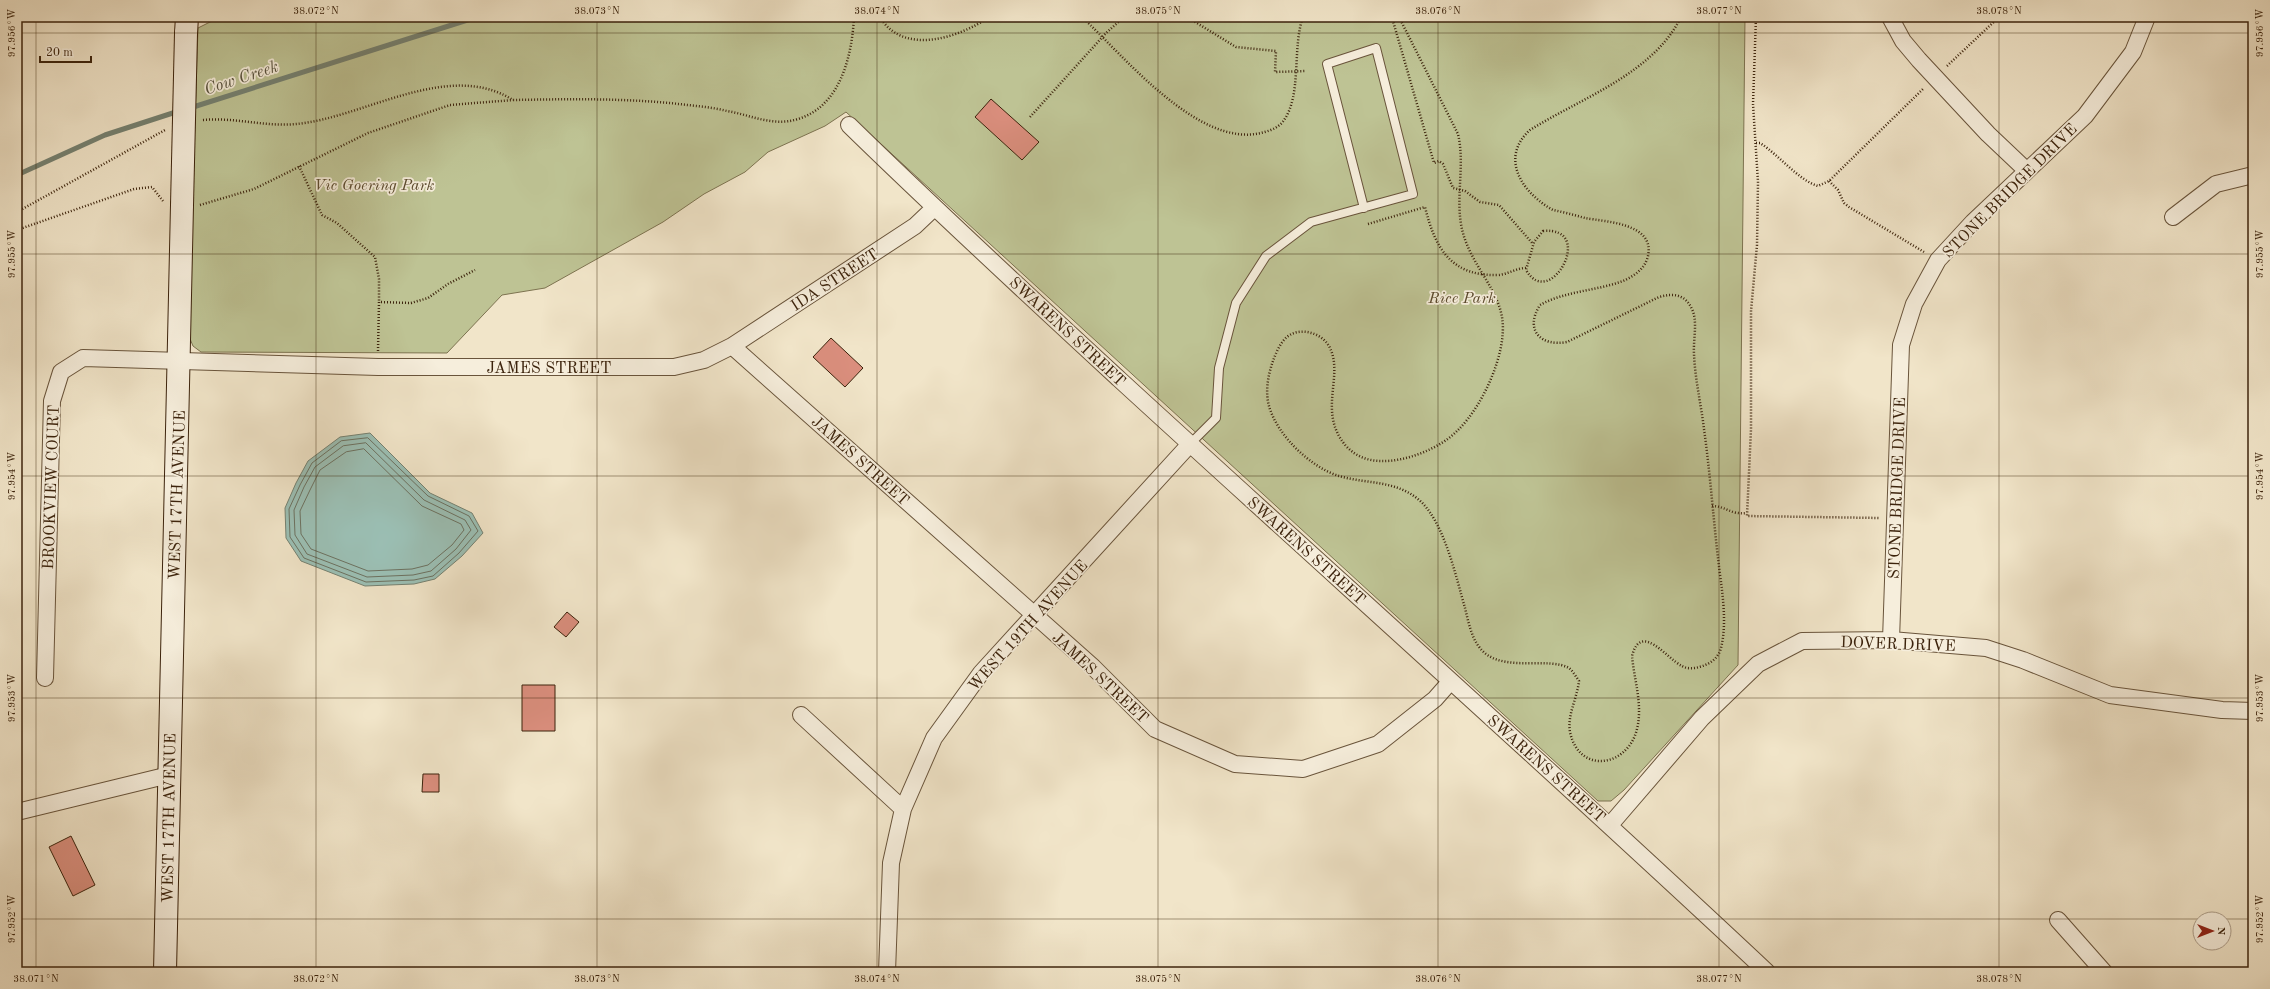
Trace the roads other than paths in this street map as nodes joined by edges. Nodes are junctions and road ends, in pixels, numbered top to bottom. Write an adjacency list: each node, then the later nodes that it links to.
1 (1890, 17): 5 (street)
2 (2147, 17): 5 (street, STONE BRIDGE DRIVE)
3 (187, 25): 11 (street, WEST 17TH AVENUE, bridge)
4 (850, 125): 7 (street, SWARENS STREET)
5 (2026, 170): 14 (street, STONE BRIDGE DRIVE)
6 (2253, 175): 9 (street)
7 (934, 208): 10 (street, IDA STREET); 12 (street, SWARENS STREET)
8 (1364, 208): 8 (lane); 12 (lane)
9 (2173, 217)
10 (732, 346): 11 (street, JAMES STREET); 13 (street, JAMES STREET)
11 (180, 362): 15 (street, BROOKVIEW COURT); 19 (street, WEST 17TH AVENUE)
12 (1190, 444): 13 (street, WEST 19TH AVENUE); 16 (street, SWARENS STREET)
13 (1034, 614): 16 (street, JAMES STREET); 20 (street, WEST 19TH AVENUE)
14 (1891, 640): 17 (street, DOVER DRIVE); 22 (street, DOVER DRIVE)
15 (45, 678)
16 (1450, 682): 22 (street, SWARENS STREET)
17 (2253, 711)
18 (801, 715): 20 (street)
19 (168, 775): 21 (street); 24 (street, WEST 17TH AVENUE)
20 (903, 809): 25 (street, WEST 19TH AVENUE)
21 (17, 812)
22 (1610, 825): 26 (street, SWARENS STREET)
23 (2058, 920): 27 (street)
24 (165, 972)
25 (887, 972)
26 (1767, 972)
27 (2104, 972)

